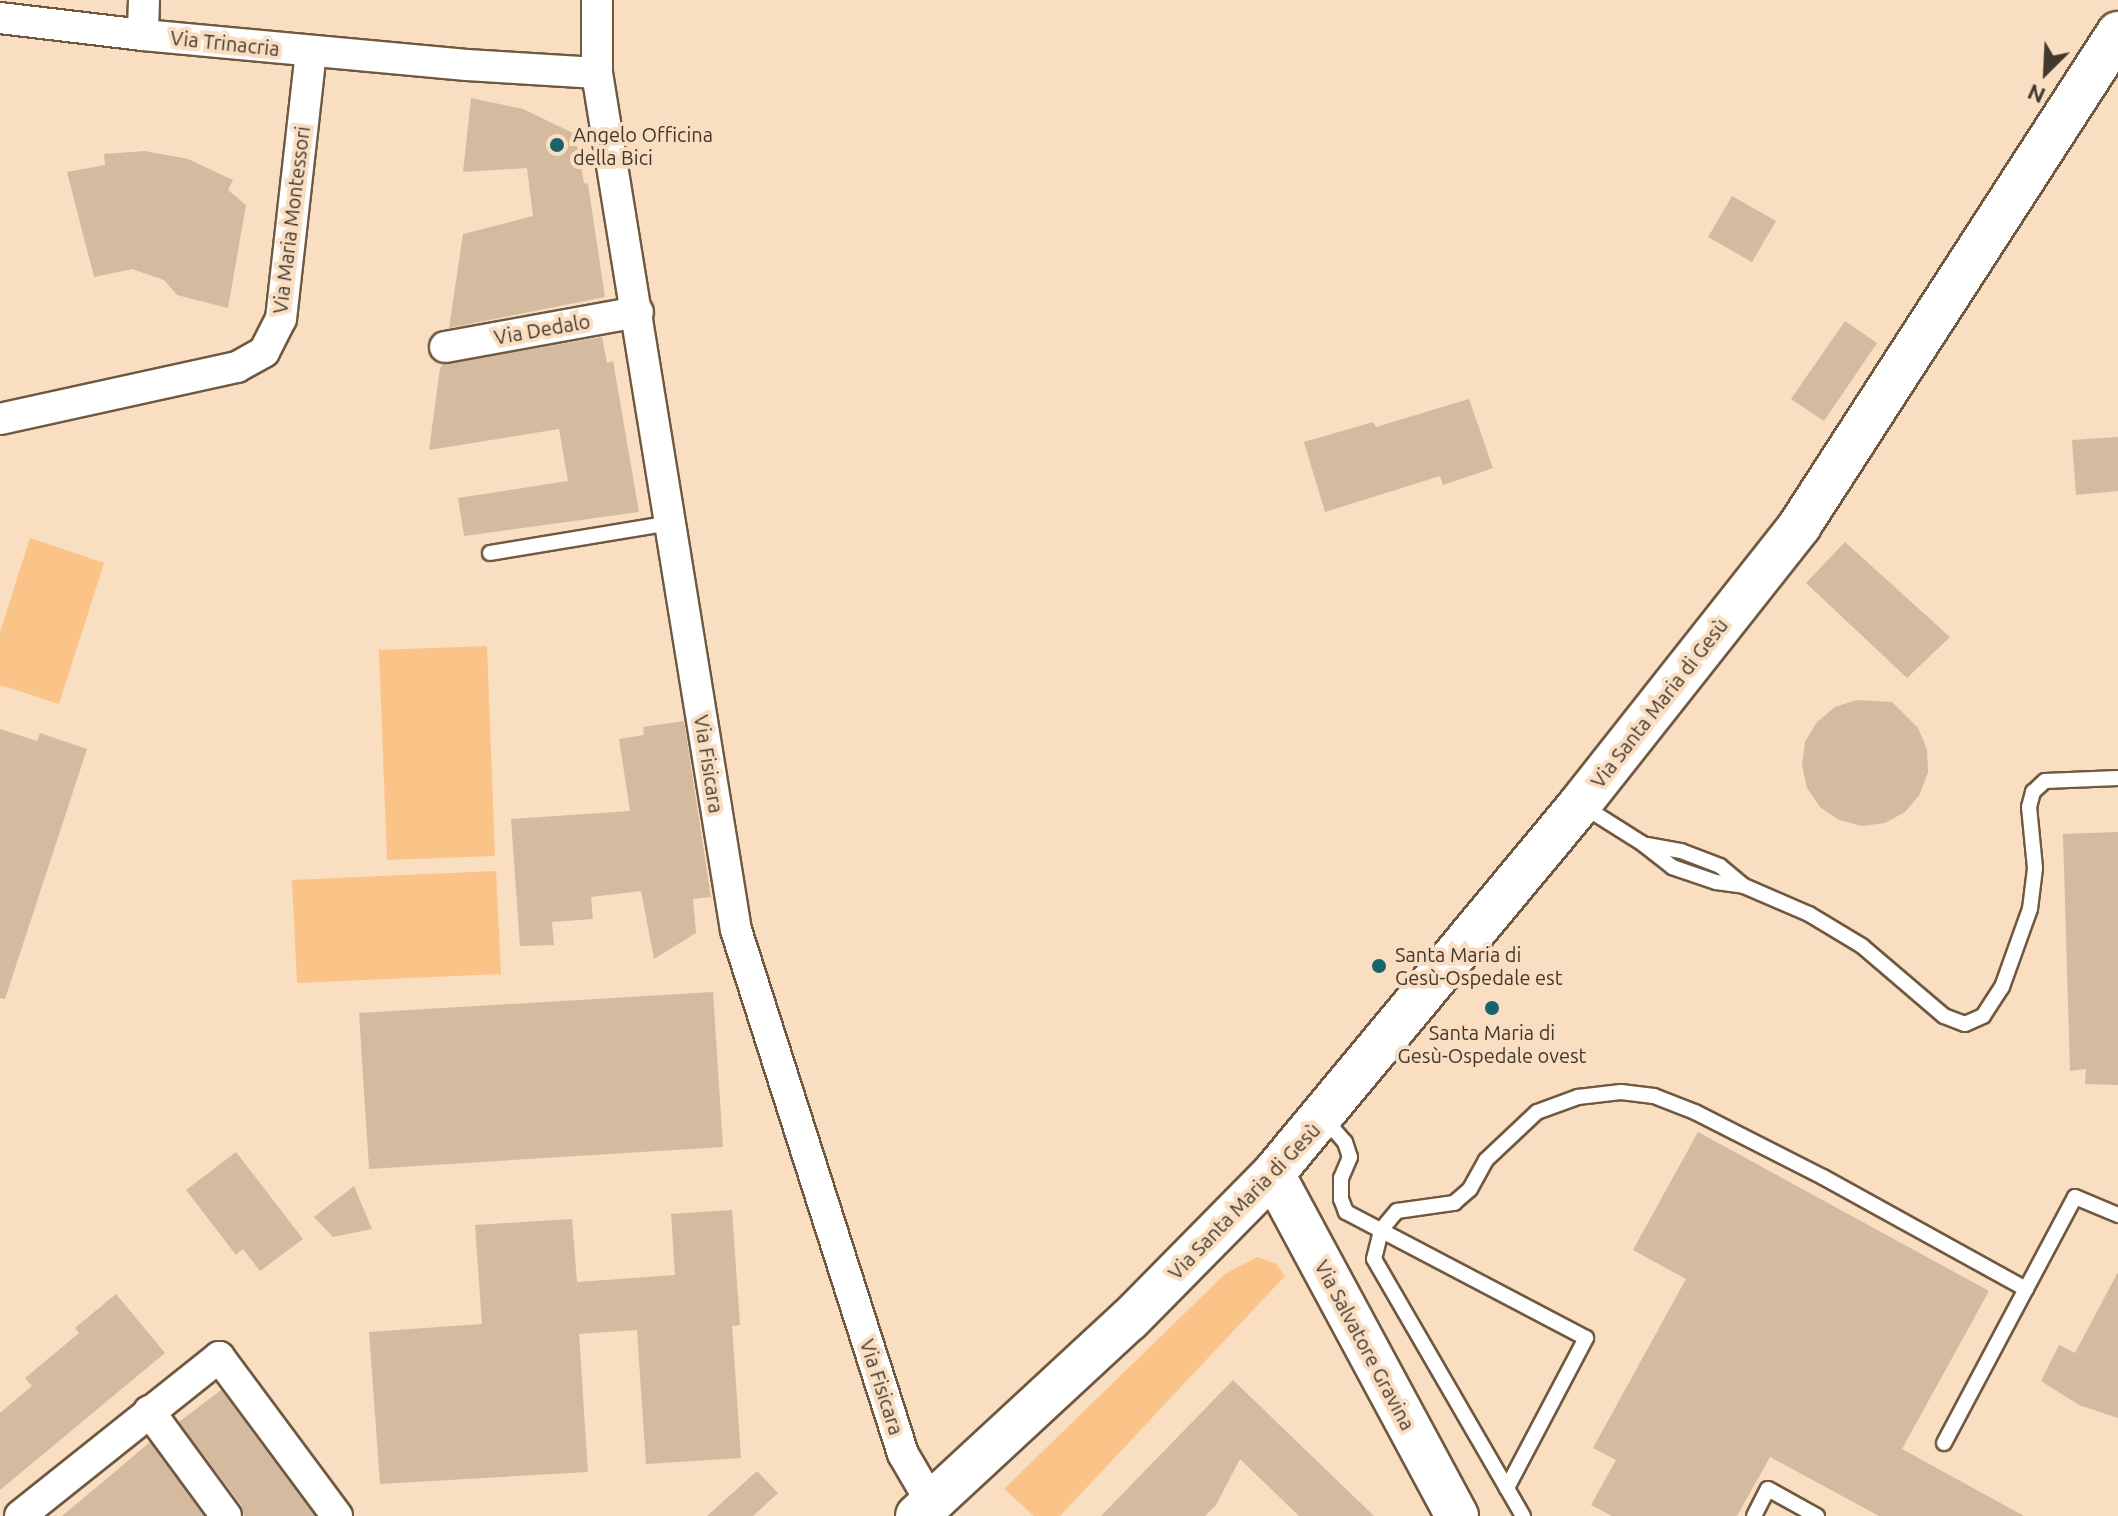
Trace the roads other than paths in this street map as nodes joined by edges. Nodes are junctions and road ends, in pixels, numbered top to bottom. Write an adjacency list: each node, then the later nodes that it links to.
1 (144, 0): 5 (street, Via Trinacria)
2 (597, 0): 7 (street, Via Fisicara)
3 (0, 18): 5 (street)
4 (2118, 33): 14 (main road, Via Santa Maria di Gesù)
5 (143, 35): 6 (street, Via Trinacria)
6 (311, 52): 7 (street, Via Trinacria); 10 (street, Via Maria Montessori)
7 (597, 73): 8 (street, Via Fisicara)
8 (638, 312): 9 (street, Via Dedalo); 11 (street, Via Fisicara)
9 (445, 347)
10 (0, 419)
11 (671, 523): 12 (lane); 23 (street, Via Fisicara)
12 (490, 553)
13 (2118, 778): 14 (lane)
14 (1580, 804): 15 (main road, Via Santa Maria di Gesù)
15 (1323, 1117): 16 (main road, Via Santa Maria di Gesù); 18 (lane)
16 (1273, 1174): 23 (main road, Via Santa Maria di Gesù); 27 (main road, Via Salvatore Gravina)
17 (2118, 1215): 19 (lane)
18 (1381, 1230): 19 (lane); 22 (lane); 22 (lane)
19 (2026, 1289): 21 (lane)
20 (149, 1411): 24 (street); 25 (street); 26 (street)
21 (1944, 1443)
22 (1507, 1488): 28 (lane)
23 (934, 1511)
24 (20, 1516)
25 (226, 1516)
26 (337, 1516)
27 (1457, 1516)
28 (1523, 1516)
29 (1754, 1516): 30 (lane)
30 (1817, 1516)

